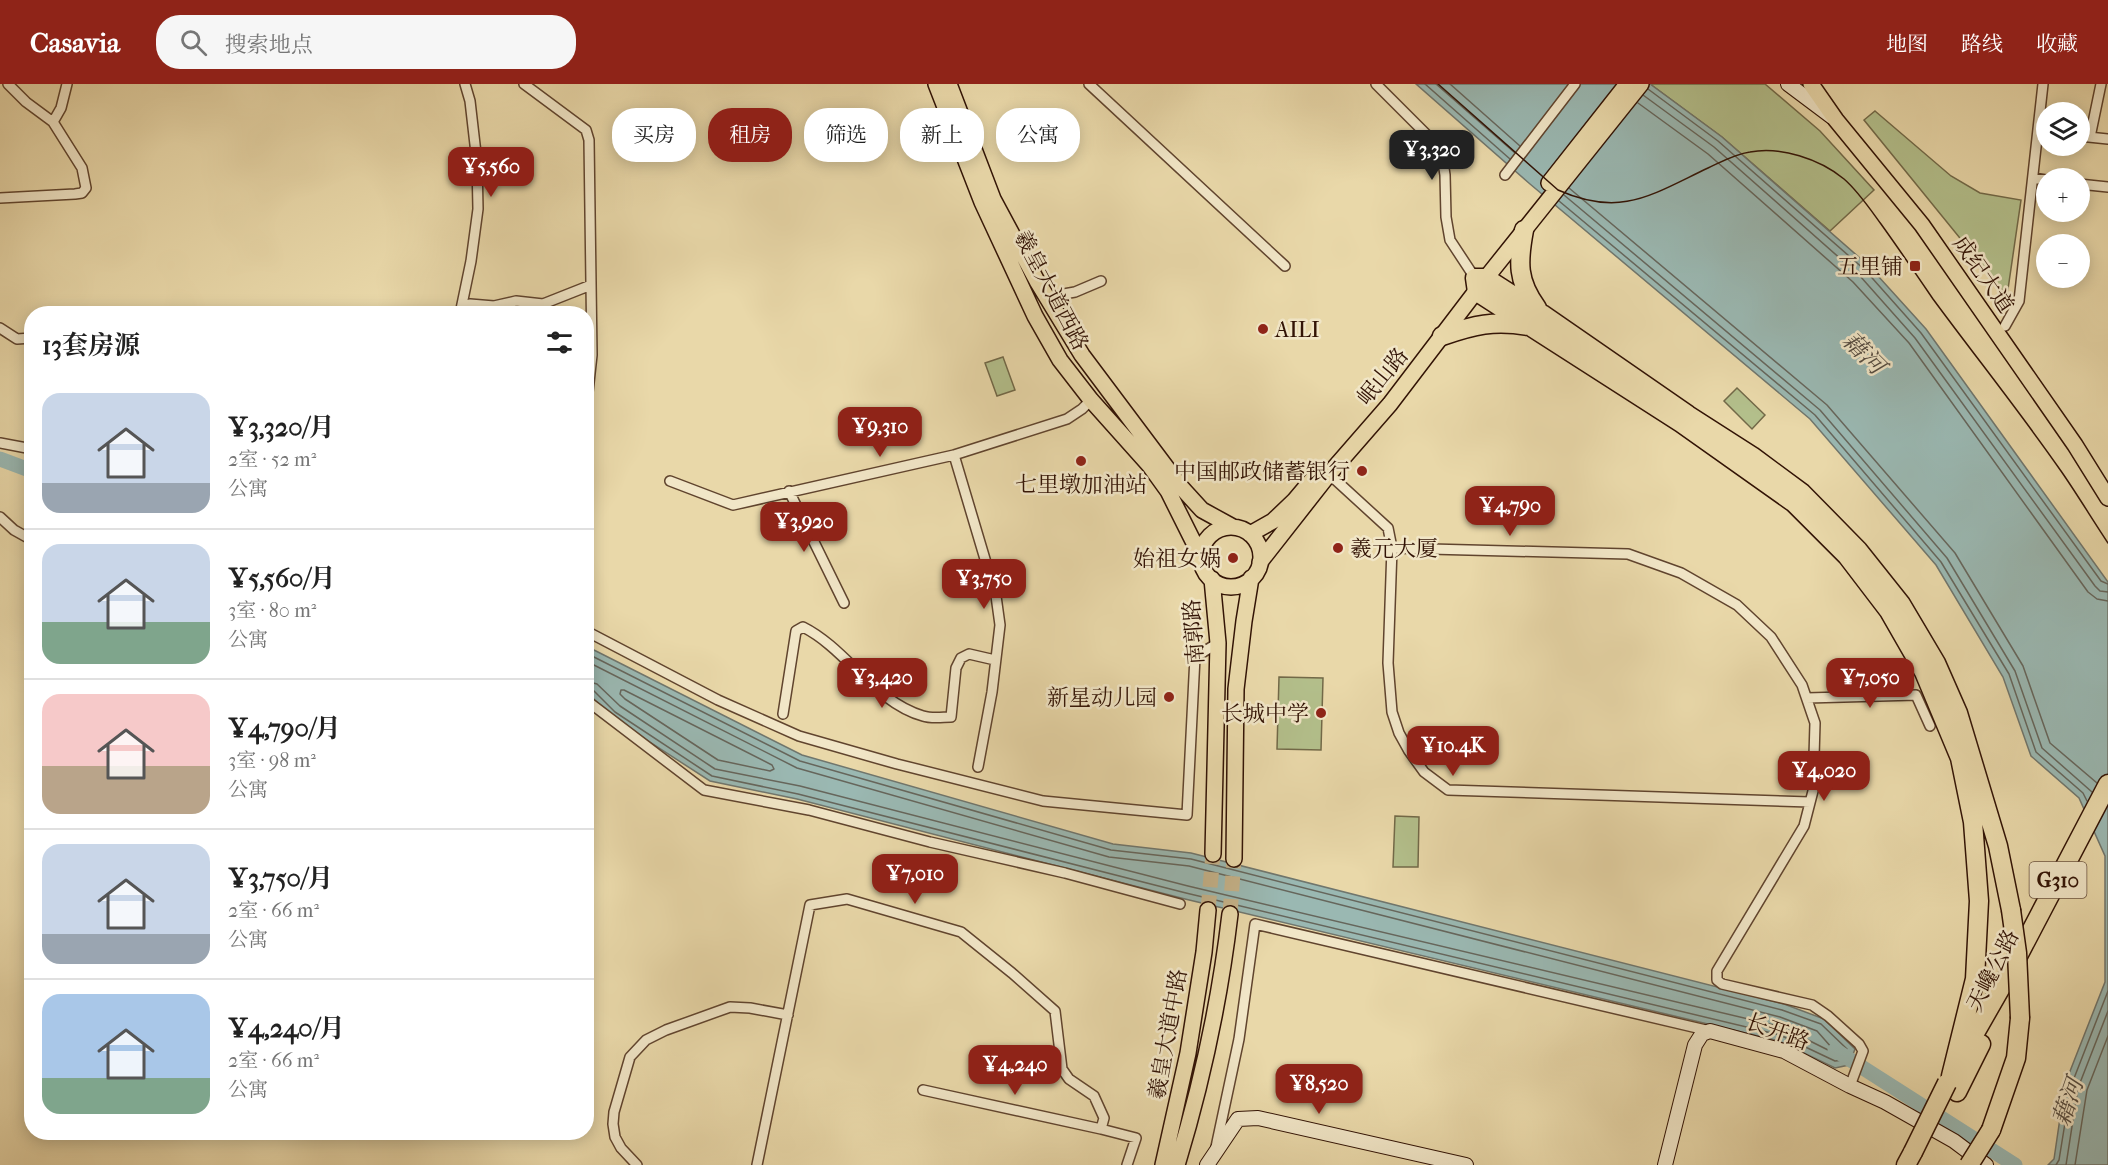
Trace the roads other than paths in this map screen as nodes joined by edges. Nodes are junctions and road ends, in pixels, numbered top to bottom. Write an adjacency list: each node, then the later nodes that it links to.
1 (8, 84): 19 (street)
2 (68, 84): 19 (street)
3 (465, 84): 36 (street)
4 (524, 84): 34 (street)
5 (936, 84): 46 (main road, 羲皇大道西路)
6 (949, 84): 35 (main road, 羲皇大道西路)
7 (1089, 84): 31 (street)
8 (1376, 84): 33 (street)
9 (1575, 84): 23 (street)
10 (1627, 84): 29 (main road)
11 (1641, 84): 29 (main road)
12 (1788, 84): 18 (street)
13 (1803, 84): 16 (street)
14 (2043, 84): 17 (street)
15 (2101, 84): 20 (street)
16 (1817, 88): 18 (main road, 成纪大道)
17 (2043, 102)
18 (1837, 115): 42 (main road, 成纪大道); 54 (main road, 成纪大道)
19 (53, 122): 28 (street)
20 (2090, 137): 21 (street)
21 (2108, 139)
22 (2037, 156): 24 (street)
23 (1505, 175)
24 (2033, 178): 25 (street); 42 (street)
25 (2036, 178)
26 (2090, 185): 27 (street)
27 (2108, 187)
28 (0, 198)
29 (1532, 213): 30 (main road, 岷山路); 33 (main road, 岷山路)
30 (1524, 230): 33 (main road, 岷山路); 41 (highway)
31 (1285, 266)
32 (1101, 281): 35 (street)
33 (1479, 283): 41 (highway); 44 (main road, 岷山路); 57 (main road, 岷山路)
34 (591, 285): 39 (street); 40 (street)
35 (1047, 297): 56 (main road, 羲皇大道西路)
36 (462, 306)
37 (470, 306): 38 (street)
38 (494, 306)
39 (494, 306)
40 (591, 306)
41 (1538, 321): 44 (highway); 84 (highway); 97 (highway, bridge)
42 (2005, 327): 52 (main road, 成纪大道)
43 (0, 328): 45 (street)
44 (1442, 336): 50 (main road, 岷山路)
45 (24, 339)
46 (1091, 400): 49 (street); 60 (main road, 羲皇大道西路)
47 (0, 443): 48 (street)
48 (24, 448)
49 (954, 455): 53 (street); 67 (street)
50 (1329, 474): 59 (street); 61 (main road, 岷山路)
51 (670, 481): 53 (street)
52 (2108, 481)
53 (789, 491): 64 (street)
54 (2108, 498)
55 (0, 517): 58 (street)
56 (1233, 527): 57 (main road); 60 (main road)
57 (1250, 534): 61 (main road)
58 (24, 536)
59 (1392, 548): 68 (street); 75 (street)
60 (1201, 557): 63 (main road)
61 (1260, 562): 62 (main road)
62 (1251, 578): 63 (main road); 77 (main road)
63 (1212, 579): 66 (main road, 南郭路)
64 (844, 603)
65 (594, 635): 66 (street)
66 (1218, 643): 76 (main road, 南郭路)
67 (995, 660): 70 (street); 72 (street)
68 (1807, 698): 71 (street); 75 (street)
69 (594, 706): 78 (street)
70 (783, 714)
71 (1930, 726)
72 (978, 767)
73 (2108, 783): 84 (highway, 天巉公路 / G310, bridge)
74 (2108, 797): 88 (highway, 天巉公路 / G310, bridge)
75 (1810, 802): 83 (street)
76 (1213, 854)
77 (1234, 859)
78 (1180, 904)
79 (1208, 910): 92 (main road, 羲皇大道中路)
80 (1230, 914): 93 (main road, 羲皇大道中路)
81 (788, 1015): 86 (street); 89 (street); 90 (street)
82 (1710, 1031): 83 (street, 长开路); 87 (street); 96 (street, 长开路)
83 (1852, 1080): 98 (street, 长开路)
84 (1949, 1080): 88 (highway, G310, bridge)
85 (923, 1090): 86 (street)
86 (1101, 1129): 91 (street)
87 (1215, 1151): 94 (street); 95 (street)
88 (1913, 1161)
89 (637, 1165)
90 (757, 1165)
91 (1127, 1165)
92 (1163, 1165)
93 (1177, 1165)
94 (1206, 1165)
95 (1466, 1165)
96 (1665, 1165)
97 (1970, 1165)
98 (1986, 1165)

